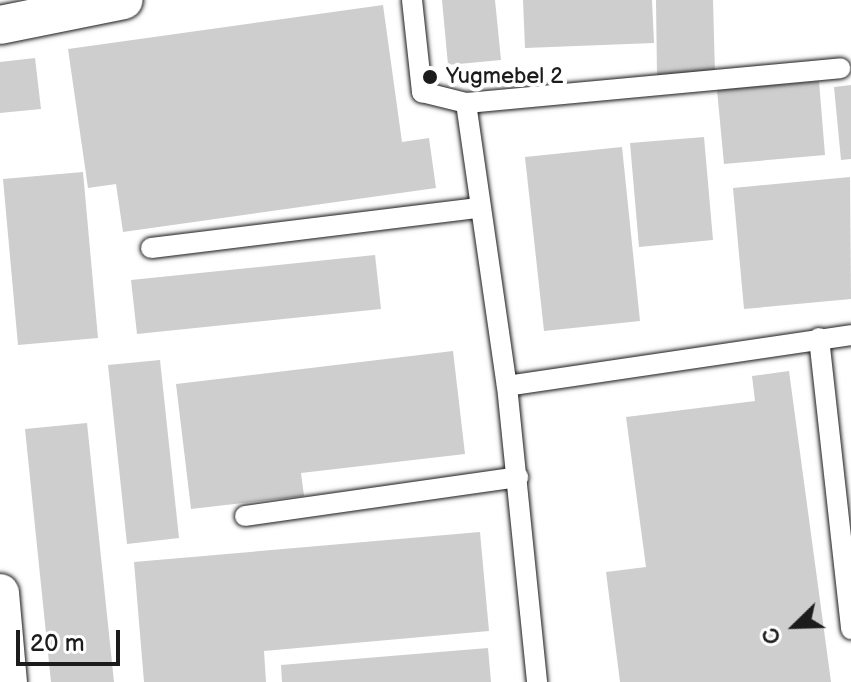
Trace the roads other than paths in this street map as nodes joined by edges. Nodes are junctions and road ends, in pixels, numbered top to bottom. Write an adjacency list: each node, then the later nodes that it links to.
1 (124, 0): 3 (street)
2 (412, 0): 5 (lane)
3 (0, 25)
4 (840, 68): 5 (lane)
5 (466, 103): 6 (lane)
6 (479, 208): 7 (lane); 10 (lane)
7 (151, 248)
8 (851, 335): 9 (lane)
9 (819, 338): 10 (lane); 13 (lane)
10 (507, 386): 11 (lane)
11 (518, 477): 12 (lane); 17 (lane)
12 (245, 516)
13 (848, 583): 15 (lane)
14 (0, 593): 16 (street)
15 (851, 629)
16 (5, 680)
17 (537, 682)

